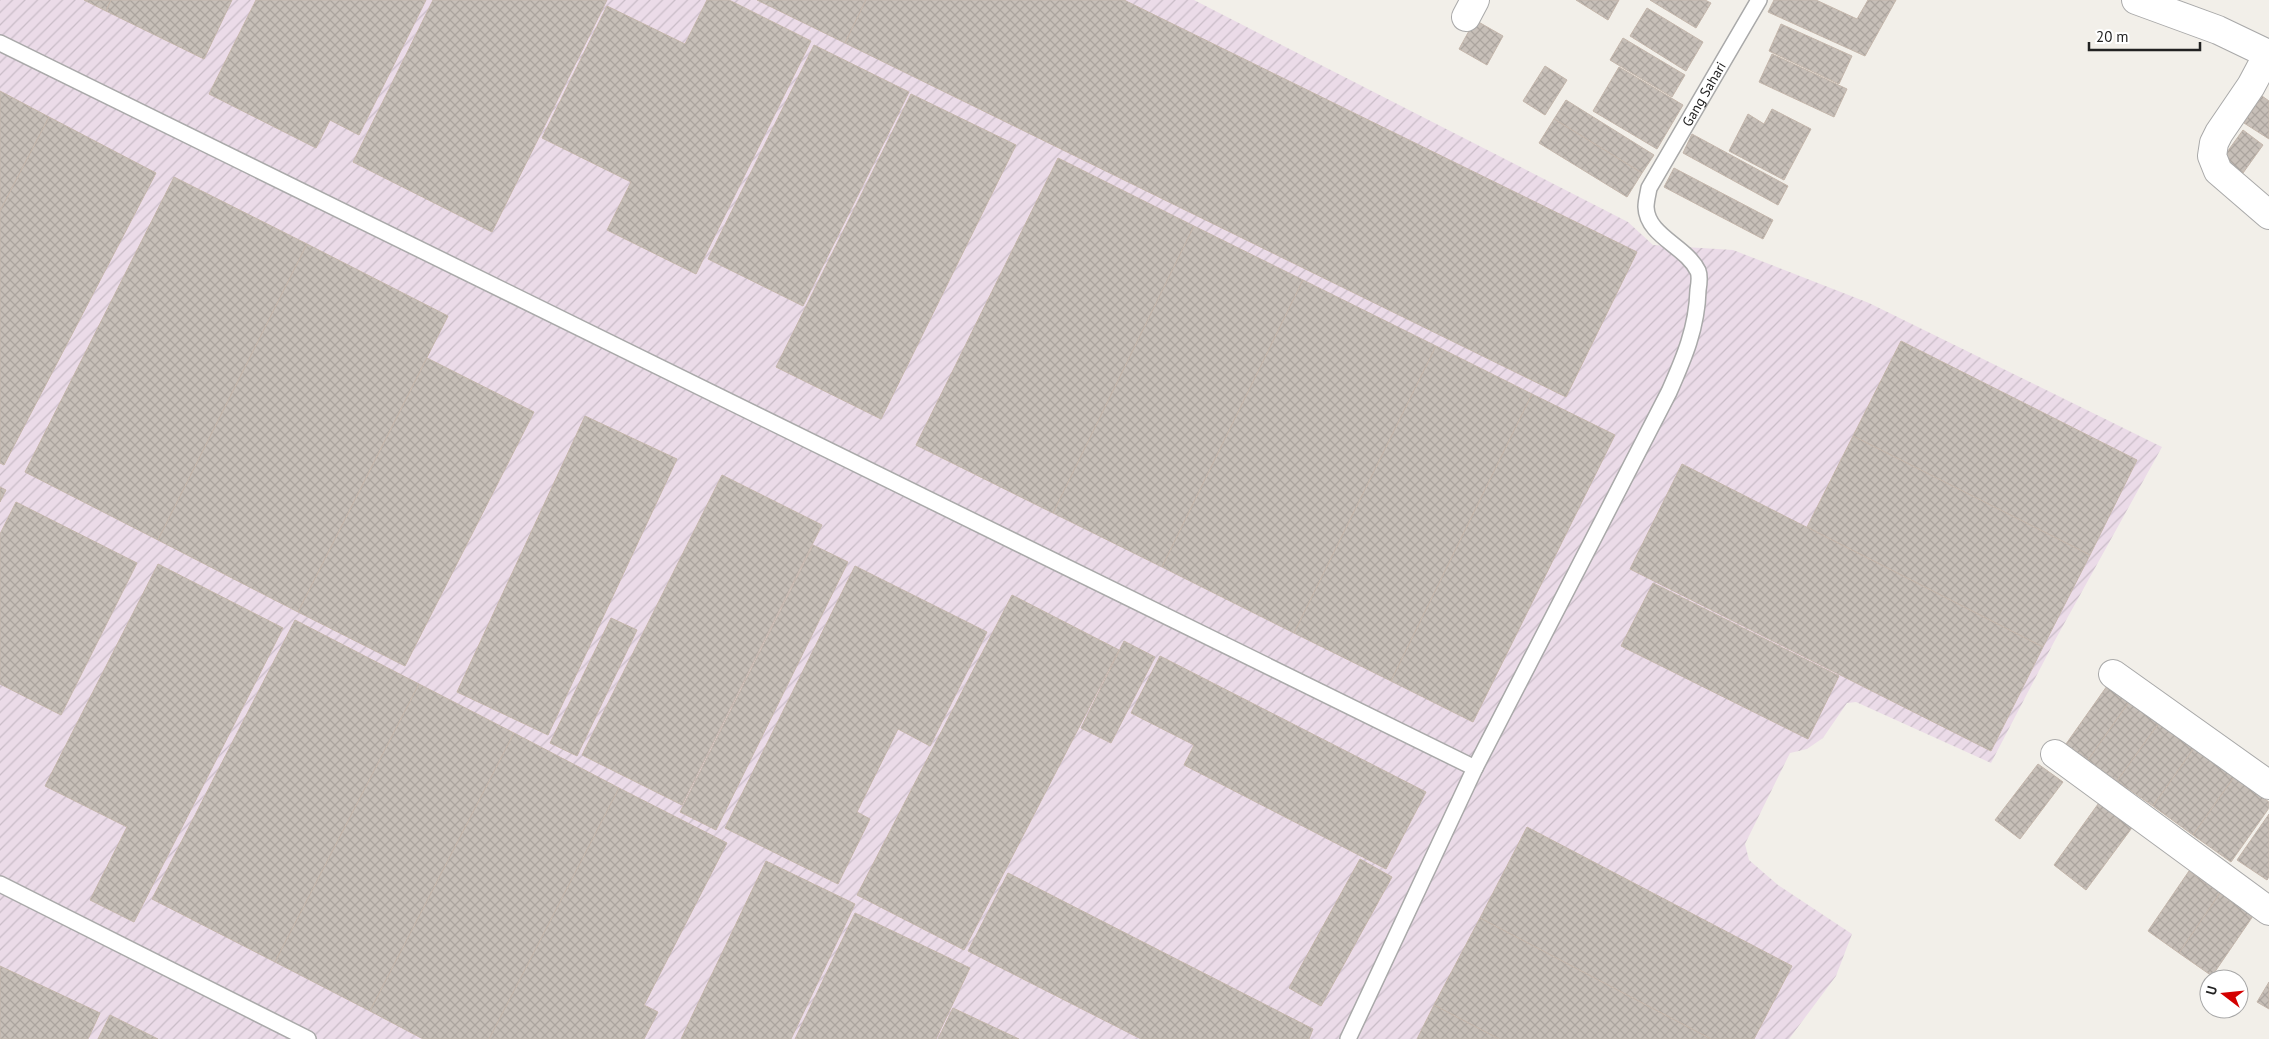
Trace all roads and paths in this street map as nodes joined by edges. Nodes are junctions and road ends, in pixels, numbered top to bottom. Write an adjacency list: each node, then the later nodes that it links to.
1 (1759, 0): 8 (lane, Gang Sahari)
2 (2136, 0): 4 (street)
3 (0, 43): 8 (lane)
4 (2268, 53): 5 (street)
5 (2269, 214)
6 (2114, 674): 9 (street)
7 (2055, 754): 11 (street)
8 (1475, 768): 13 (lane)
9 (2269, 785)
10 (0, 884): 12 (lane)
11 (2269, 911)
12 (308, 1039)
13 (1348, 1039)

